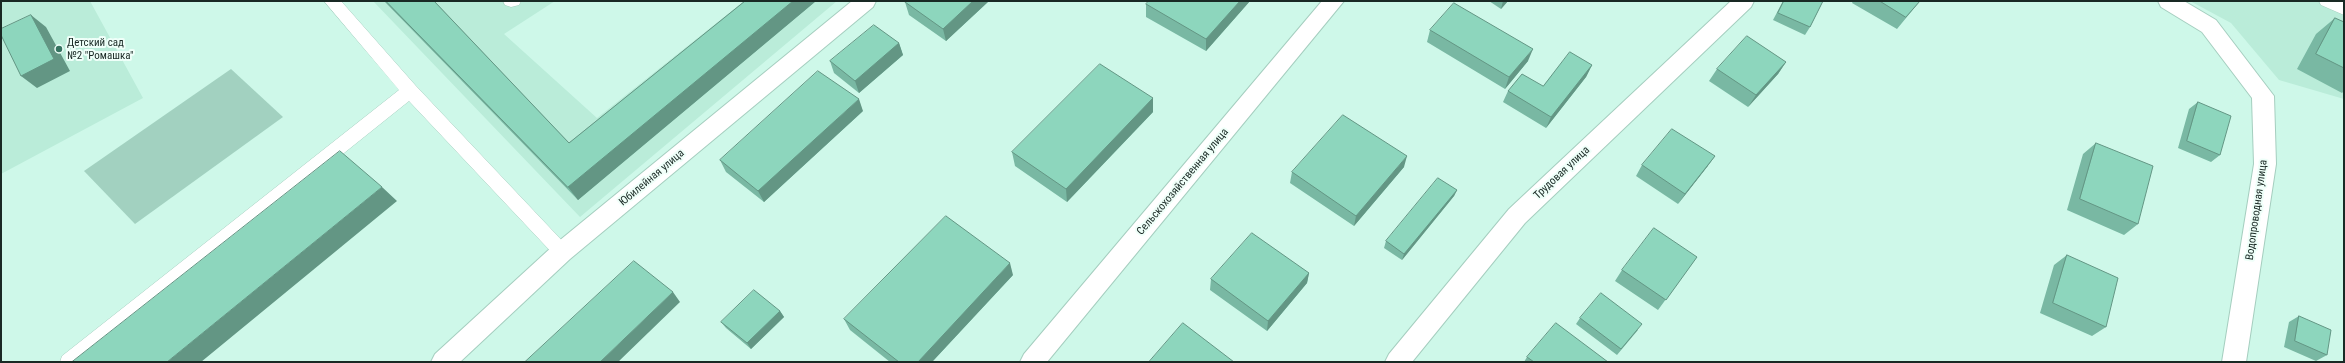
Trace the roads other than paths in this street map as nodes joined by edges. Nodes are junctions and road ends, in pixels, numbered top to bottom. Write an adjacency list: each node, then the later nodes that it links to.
1 (332, 1): 8 (lane)
2 (866, 1): 9 (street, Юбилейная улица)
3 (1334, 1): 12 (street, Сельскохозяйственная улица)
4 (1744, 1): 13 (street, Трудовая улица)
5 (2168, 1): 14 (street, Водопроводная улица)
6 (2327, 1): 7 (lane)
7 (2344, 9)
8 (410, 91): 9 (lane); 10 (lane)
9 (562, 252): 11 (street, Юбилейная улица)
10 (69, 362)
11 (443, 362)
12 (1032, 362)
13 (1398, 362)
14 (2234, 362)

